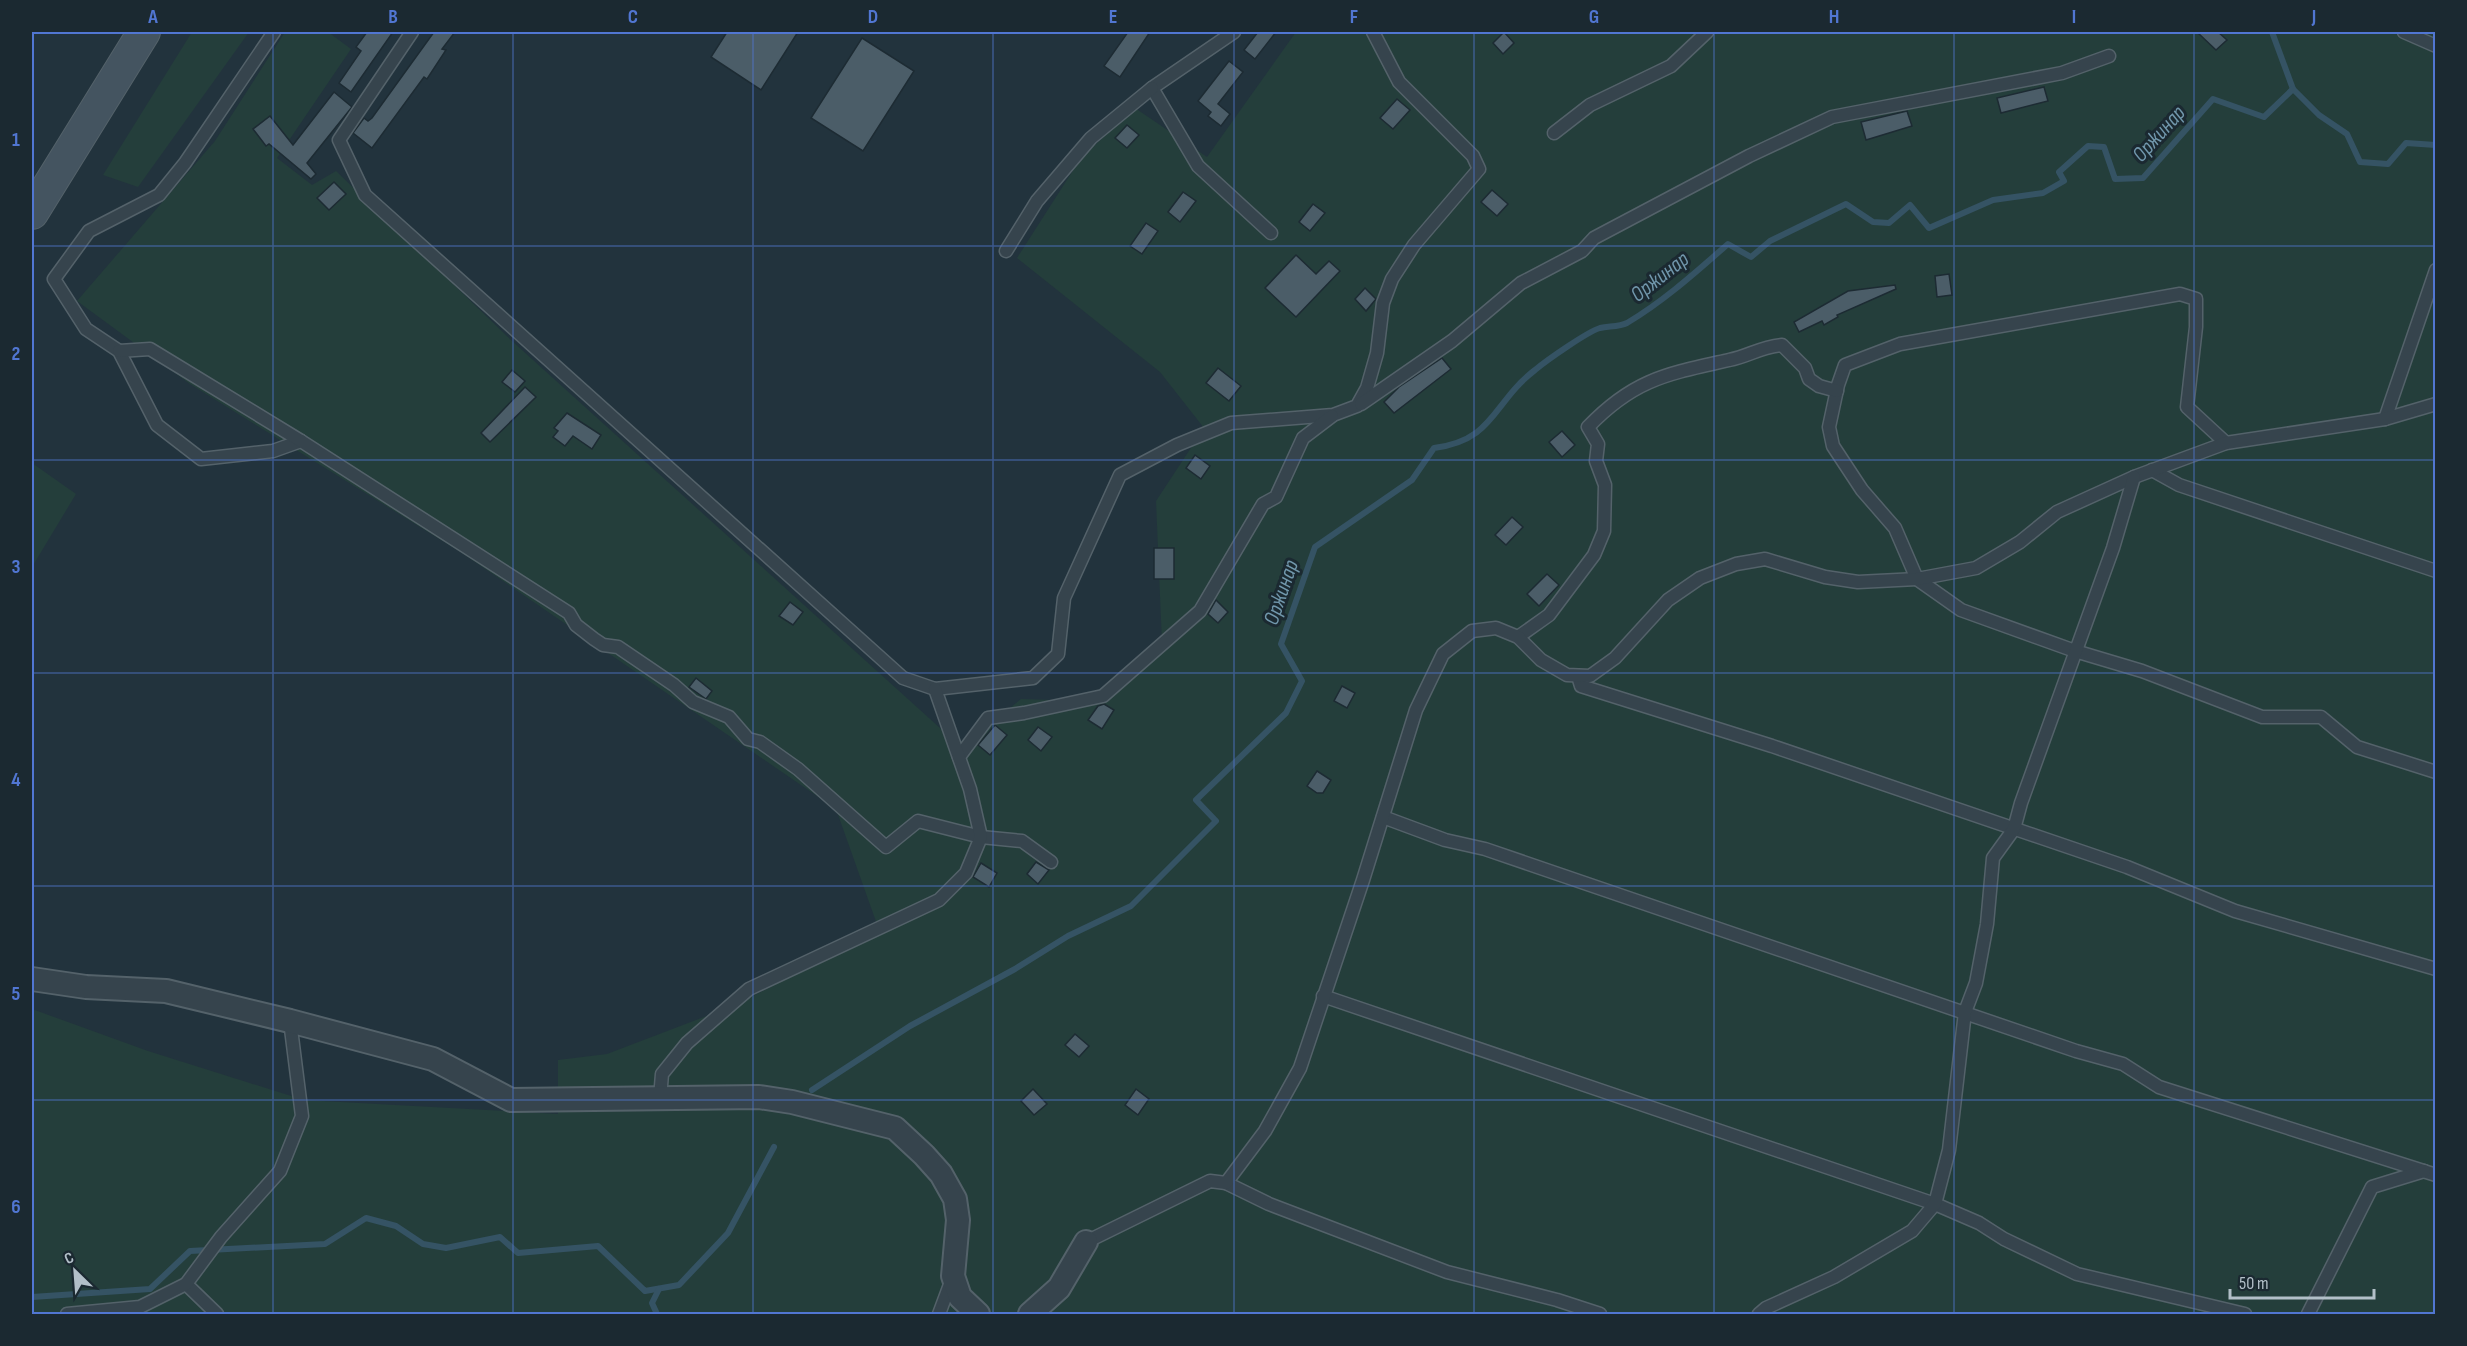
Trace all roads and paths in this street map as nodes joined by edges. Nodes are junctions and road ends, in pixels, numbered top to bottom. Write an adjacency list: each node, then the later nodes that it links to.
1 (144, 32): 12 (main road)
2 (274, 32): 16 (lane)
3 (412, 32): 31 (lane)
4 (1234, 32): 10 (lane)
5 (1373, 32): 19 (lane)
6 (1707, 32): 11 (lane)
7 (2404, 32): 8 (lane)
8 (2436, 46)
9 (2109, 56): 19 (lane)
10 (1152, 88): 13 (lane); 14 (lane)
11 (1554, 133)
12 (32, 213)
13 (1271, 233)
14 (1006, 251)
15 (2436, 270): 21 (lane)
16 (119, 351): 22 (lane); 22 (lane)
17 (1837, 391): 23 (lane); 27 (lane); 28 (lane)
18 (2436, 404): 21 (lane)
19 (1357, 406): 20 (lane)
20 (1333, 415): 31 (lane); 32 (lane)
21 (2385, 419): 23 (lane)
22 (301, 441): 36 (lane)
23 (2226, 443): 24 (lane)
24 (2152, 470): 25 (lane); 26 (lane)
25 (2133, 477): 27 (lane); 29 (lane)
26 (2436, 571)
27 (1917, 579): 29 (lane); 30 (lane)
28 (1518, 636): 30 (lane); 34 (lane)
29 (2076, 651): 33 (lane); 35 (lane)
30 (1578, 676): 35 (lane)
31 (935, 689): 32 (lane)
32 (959, 757): 36 (lane)
33 (2436, 772)
34 (1383, 817): 40 (lane); 41 (lane)
35 (2014, 829): 38 (lane); 41 (lane)
36 (981, 837): 37 (lane); 43 (lane)
37 (1051, 862)
38 (2436, 969)
39 (32, 979): 42 (street)
40 (1323, 996): 45 (lane); 46 (lane)
41 (1965, 1012): 44 (lane); 46 (lane)
42 (290, 1021): 43 (street); 49 (lane)
43 (660, 1098): 48 (street)
44 (2430, 1173): 58 (lane)
45 (1226, 1183): 47 (lane); 55 (lane)
46 (1935, 1204): 56 (lane); 57 (lane)
47 (1086, 1242): 54 (street)
48 (953, 1276): 52 (lane); 53 (street)
49 (186, 1284): 50 (lane); 51 (lane)
50 (67, 1314)
51 (217, 1314)
52 (939, 1314)
53 (978, 1314)
54 (1030, 1314)
55 (1600, 1314)
56 (1759, 1314)
57 (2245, 1314)
58 (2308, 1314)

